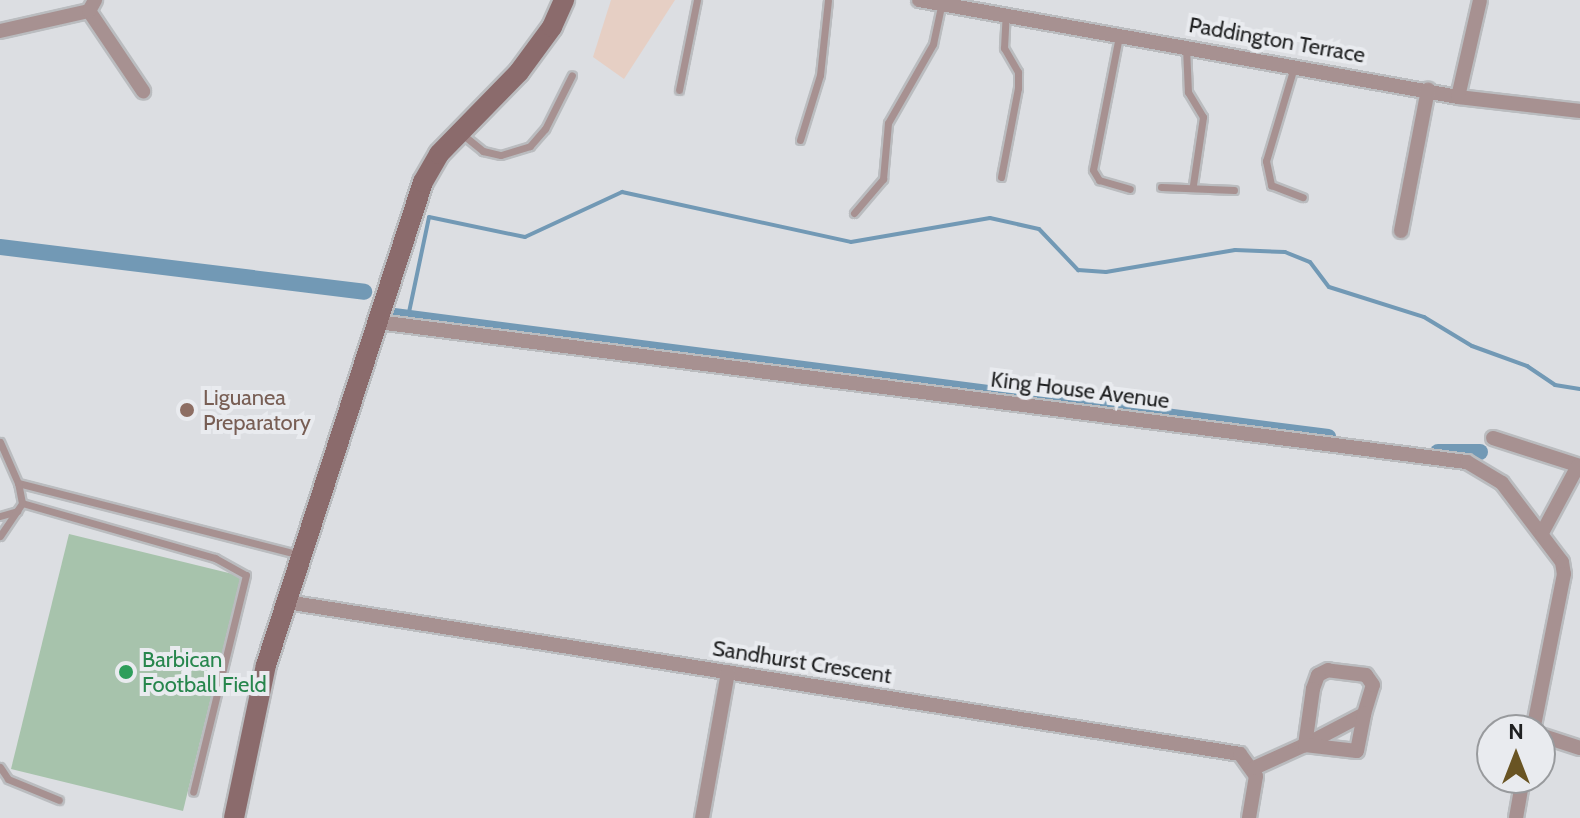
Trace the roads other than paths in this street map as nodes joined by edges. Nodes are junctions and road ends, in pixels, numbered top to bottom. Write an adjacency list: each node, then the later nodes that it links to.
1 (564, 0): 19 (main road)
2 (697, 0): 14 (lane)
3 (828, 0): 20 (lane)
4 (919, 0): 6 (street, Paddington Terrace)
5 (1480, 0): 17 (street)
6 (941, 3): 8 (street, Paddington Terrace); 27 (lane)
7 (92, 5): 9 (street); 16 (street)
8 (1006, 14): 10 (street, Paddington Terrace); 21 (lane)
9 (0, 31)
10 (1119, 33): 11 (street, Paddington Terrace); 24 (lane)
11 (1186, 45): 12 (street, Paddington Terrace); 22 (lane)
12 (1295, 65): 15 (street, Paddington Terrace); 26 (lane)
13 (572, 75): 19 (lane)
14 (679, 90)
15 (1428, 90): 17 (street, Paddington Terrace); 28 (street)
16 (143, 91)
17 (1458, 97): 18 (street, Paddington Terrace)
18 (1580, 111)
19 (460, 132): 29 (main road)
20 (800, 140)
21 (1001, 177)
22 (1193, 185): 23 (lane); 25 (lane)
23 (1161, 187)
24 (1130, 189)
25 (1234, 190)
26 (1303, 197)
27 (854, 213)
28 (1401, 231)
29 (378, 322): 36 (street, King House Avenue); 38 (main road)
30 (1493, 438): 32 (street)
31 (0, 442): 33 (lane)
32 (1579, 466): 36 (street)
33 (18, 483): 34 (lane); 38 (lane)
34 (20, 507): 35 (lane); 37 (lane); 48 (lane)
35 (0, 516)
36 (1542, 533): 42 (street, King House Avenue)
37 (0, 536)
38 (303, 555): 39 (main road)
39 (287, 602): 40 (street, Sandhurst Crescent); 51 (main road)
40 (728, 672): 47 (street, Sandhurst Crescent); 52 (street)
41 (1364, 714): 44 (street); 44 (street); 44 (street)
42 (1536, 714)
43 (1556, 740): 45 (street)
44 (1305, 745): 47 (street)
45 (1580, 748)
46 (0, 767): 50 (lane)
47 (1254, 768): 53 (street)
48 (193, 792)
49 (1520, 794): 54 (street)
50 (59, 800)
51 (234, 818)
52 (702, 818)
53 (1249, 818)
54 (1516, 818)

